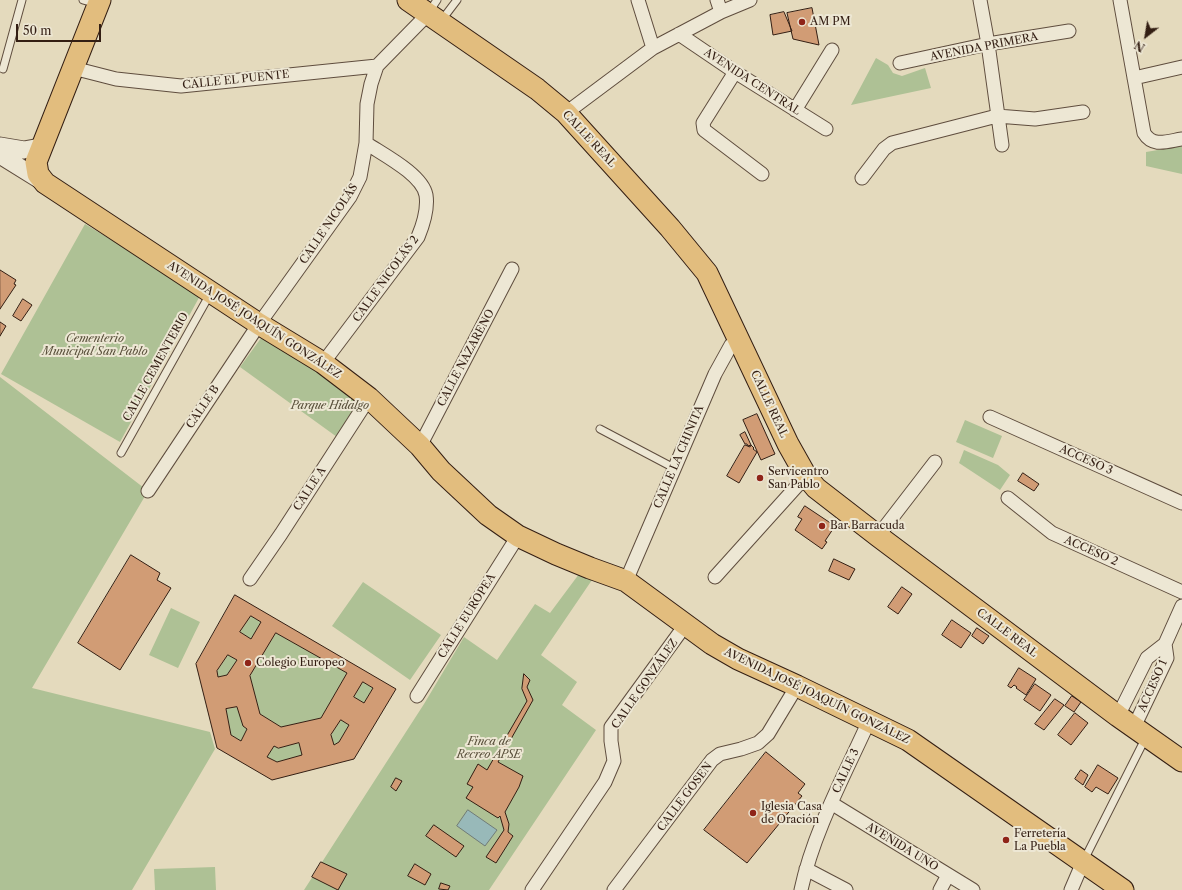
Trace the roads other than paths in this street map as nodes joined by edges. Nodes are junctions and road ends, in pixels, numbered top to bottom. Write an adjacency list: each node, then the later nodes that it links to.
1 (22, 0): 20 (lane)
2 (408, 0): 10 (main road, CALLE REAL)
3 (457, 0): 10 (lane)
4 (638, 0): 14 (street)
5 (750, 0): 9 (street)
6 (980, 0): 13 (street)
7 (1120, 0): 22 (street)
8 (94, 1): 19 (main road)
9 (719, 6): 12 (street)
10 (435, 12): 17 (street, CALLE NICOLÁS); 25 (main road, CALLE REAL)
11 (1069, 31): 13 (street, AVENIDA PRIMERA)
12 (679, 34): 14 (street); 21 (street, AVENIDA CENTRAL)
13 (988, 44): 16 (street, AVENIDA PRIMERA); 26 (street)
14 (653, 48): 25 (street)
15 (832, 50): 23 (street)
16 (900, 63)
17 (377, 66): 19 (street, CALLE EL PUENTE); 29 (street, CALLE NICOLÁS)
18 (1182, 67): 22 (street)
19 (73, 68): 32 (main road)
20 (3, 69)
21 (735, 72): 23 (street, AVENIDA CENTRAL); 34 (street)
22 (1134, 78): 28 (street)
23 (795, 110): 27 (street, AVENIDA CENTRAL)
24 (1083, 112): 26 (street)
25 (566, 113): 40 (main road, CALLE REAL)
26 (998, 116): 30 (street); 35 (street)
27 (826, 128)
28 (1182, 139)
29 (366, 143): 39 (street, CALLE NICOLÁS); 41 (street, CALLE NICOLÁS 2)
30 (1002, 145)
31 (0, 146): 32 (street)
32 (40, 148): 36 (main road)
33 (0, 155): 36 (street, AVENIDA JOSÉ JOAQUÍN GONZÁLEZ)
34 (762, 174)
35 (862, 178)
36 (45, 183): 38 (main road, AVENIDA JOSÉ JOAQUÍN GONZÁLEZ)
37 (512, 269): 45 (street, CALLE NAZARENO)
38 (211, 292): 39 (main road, AVENIDA JOSÉ JOAQUÍN GONZÁLEZ); 46 (lane, CALLE CEMENTERIO)
39 (259, 324): 41 (main road, AVENIDA JOSÉ JOAQUÍN GONZÁLEZ); 50 (street, CALLE B)
40 (738, 338): 48 (street, CALLE LA CHINITA); 49 (main road, CALLE REAL)
41 (323, 363): 42 (main road, AVENIDA JOSÉ JOAQUÍN GONZÁLEZ)
42 (369, 398): 45 (main road, AVENIDA JOSÉ JOAQUÍN GONZÁLEZ); 56 (street, CALLE A)
43 (990, 417): 52 (street, ACCESO 3)
44 (600, 429): 48 (lane)
45 (420, 446): 53 (main road, AVENIDA JOSÉ JOAQUÍN GONZÁLEZ)
46 (121, 453)
47 (935, 462): 54 (street)
48 (674, 468): 57 (street, CALLE LA CHINITA)
49 (806, 476): 54 (main road, CALLE REAL); 55 (street)
50 (148, 491)
51 (1008, 498): 58 (street, ACCESO 2)
52 (1182, 503)
53 (518, 536): 57 (main road, AVENIDA JOSÉ JOAQUÍN GONZÁLEZ); 63 (street, CALLE EUROPEA)
54 (878, 536): 65 (main road, CALLE REAL)
55 (715, 577)
56 (250, 579)
57 (626, 581): 60 (main road, AVENIDA JOSÉ JOAQUÍN GONZÁLEZ)
58 (1182, 592)
59 (1182, 606): 61 (street, ACCESO 1)
60 (686, 624): 62 (main road, AVENIDA JOSÉ JOAQUÍN GONZÁLEZ); 71 (street, CALLE GONZÁLEZ)
61 (1165, 644): 65 (street, ACCESO 1); 65 (street, ACCESO 1)
62 (797, 686): 64 (main road, AVENIDA JOSÉ JOAQUÍN GONZÁLEZ); 72 (street, CALLE GOSEN)
63 (417, 696)
64 (869, 721): 67 (street, CALLE 3); 68 (main road, AVENIDA JOSÉ JOAQUÍN GONZÁLEZ)
65 (1133, 727): 66 (main road, CALLE REAL); 68 (lane)
66 (1182, 761)
67 (831, 803): 69 (street, CALLE 3); 70 (street, AVENIDA UNO)
68 (1083, 862): 77 (street); 78 (main road, AVENIDA JOSÉ JOAQUÍN GONZÁLEZ)
69 (806, 869): 73 (street, CALLE 3); 74 (street)
70 (948, 875): 75 (street); 76 (street, AVENIDA UNO)
71 (532, 890)
72 (614, 890)
73 (801, 890)
74 (846, 890)
75 (940, 890)
76 (973, 890)
77 (1071, 890)
78 (1123, 890)

